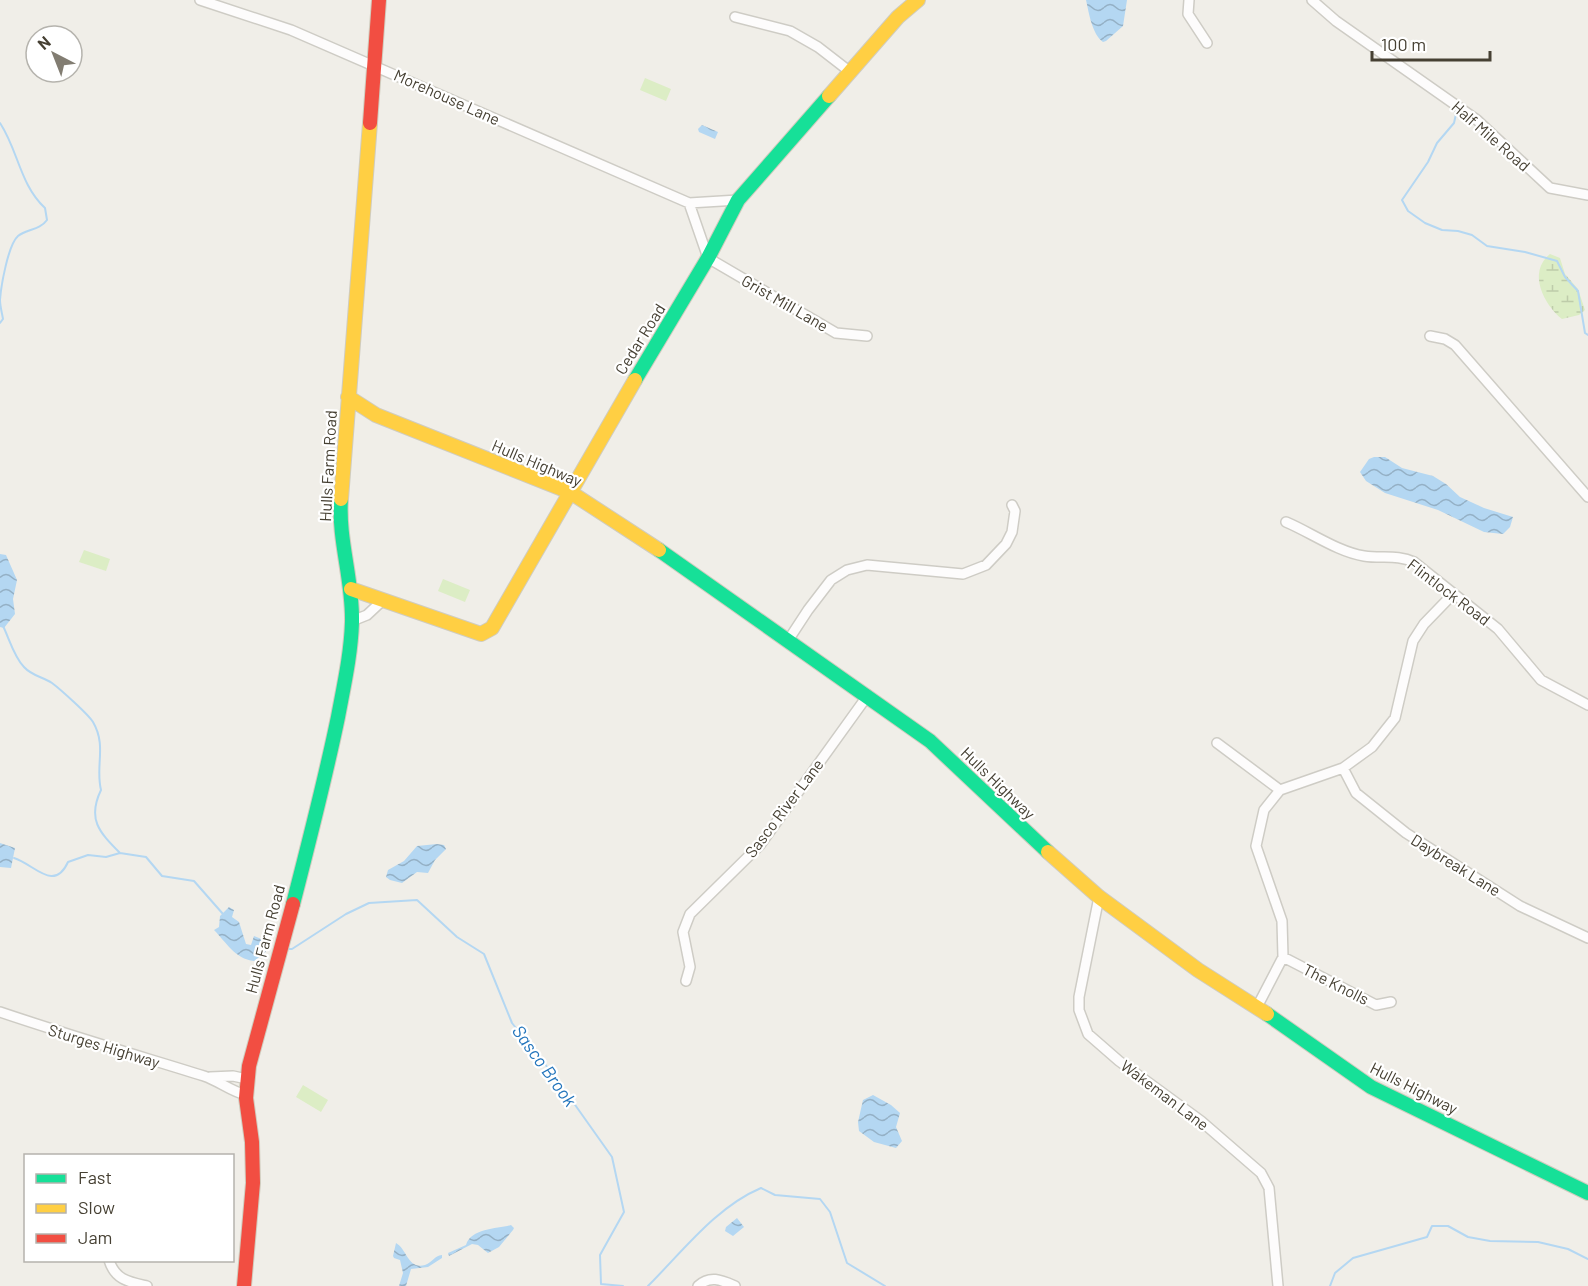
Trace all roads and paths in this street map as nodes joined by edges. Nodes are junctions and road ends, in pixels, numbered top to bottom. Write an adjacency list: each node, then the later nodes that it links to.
1 (201, 0): 8 (street, Morehouse Lane)
2 (379, 0): 8 (street, Hulls Farm Road)
3 (918, 0): 9 (street, Cedar Road)
4 (1188, 0): 7 (street)
5 (1312, 0): 10 (street, Half Mile Road)
6 (735, 17): 9 (street)
7 (1207, 43)
8 (374, 65): 12 (street, Morehouse Lane); 16 (street, Hulls Farm Road)
9 (849, 71): 11 (street, Cedar Road)
10 (1588, 195)
11 (738, 200): 12 (street, Morehouse Lane); 13 (street, Cedar Road)
12 (689, 203): 13 (street)
13 (708, 258): 14 (street, Grist Mill Lane); 19 (street, Cedar Road)
14 (867, 336)
15 (1430, 336): 20 (street)
16 (348, 397): 17 (street, Hulls Farm Road); 18 (street, Hulls Highway)
17 (348, 414): 18 (street, Hulls Highway); 23 (street, Hulls Farm Road)
18 (376, 415): 19 (street, Hulls Highway)
19 (570, 492): 25 (street, Cedar Road); 27 (street, Hulls Highway)
20 (1588, 497)
21 (1012, 505): 27 (street)
22 (1287, 522): 24 (street, Flintlock Road)
23 (351, 589): 25 (street, Cedar Road); 26 (street, Hulls Farm Road)
24 (1453, 594): 29 (street, Flintlock Road); 31 (street)
25 (383, 600): 26 (street)
26 (352, 621): 40 (street, Hulls Farm Road)
27 (789, 639): 28 (street, Hulls Highway)
28 (867, 695): 33 (street, Hulls Highway); 36 (street, Sasco River Lane)
29 (1588, 705)
30 (1217, 743): 32 (street)
31 (1343, 768): 32 (street); 34 (street, Daybreak Lane)
32 (1280, 790): 35 (street)
33 (1100, 897): 38 (street, Hulls Highway); 49 (street, Wakeman Lane)
34 (1588, 938)
35 (1283, 957): 37 (street, The Knolls); 38 (street)
36 (686, 981)
37 (1391, 1002)
38 (1257, 1007): 43 (street, Hulls Highway)
39 (0, 1012): 41 (street, Sturges Highway)
40 (248, 1073): 41 (street, Sturges Highway); 42 (street, Hulls Farm Road)
41 (208, 1077): 42 (street, Sturges Highway)
42 (246, 1095): 45 (street, Hulls Farm Road)
43 (1588, 1193)
44 (110, 1262): 46 (street)
45 (246, 1284)
46 (147, 1286)
47 (698, 1286): 48 (street)
48 (735, 1286)
49 (1278, 1286)

